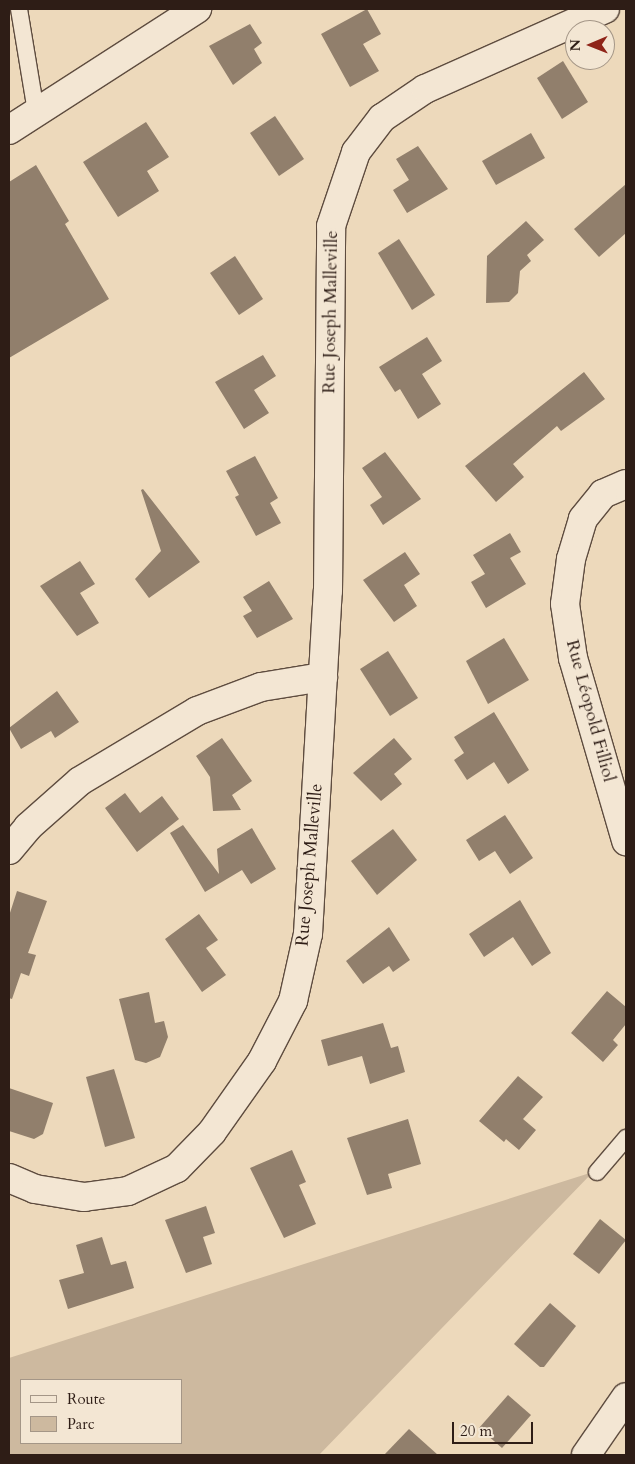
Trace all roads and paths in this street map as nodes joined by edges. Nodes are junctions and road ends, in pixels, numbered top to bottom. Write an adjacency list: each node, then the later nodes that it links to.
1 (19, 9): 4 (lane)
2 (197, 9): 4 (street)
3 (605, 9): 7 (street, Rue Joseph Malleville)
4 (36, 112): 5 (street)
5 (9, 130)
6 (626, 484): 8 (street, Rue Léopold Filliol)
7 (323, 678): 9 (street); 12 (street, Rue Joseph Malleville)
8 (626, 841)
9 (9, 850)
10 (626, 1138): 11 (lane)
11 (597, 1172)
12 (9, 1178)
13 (626, 1397): 14 (street)
14 (586, 1455)

